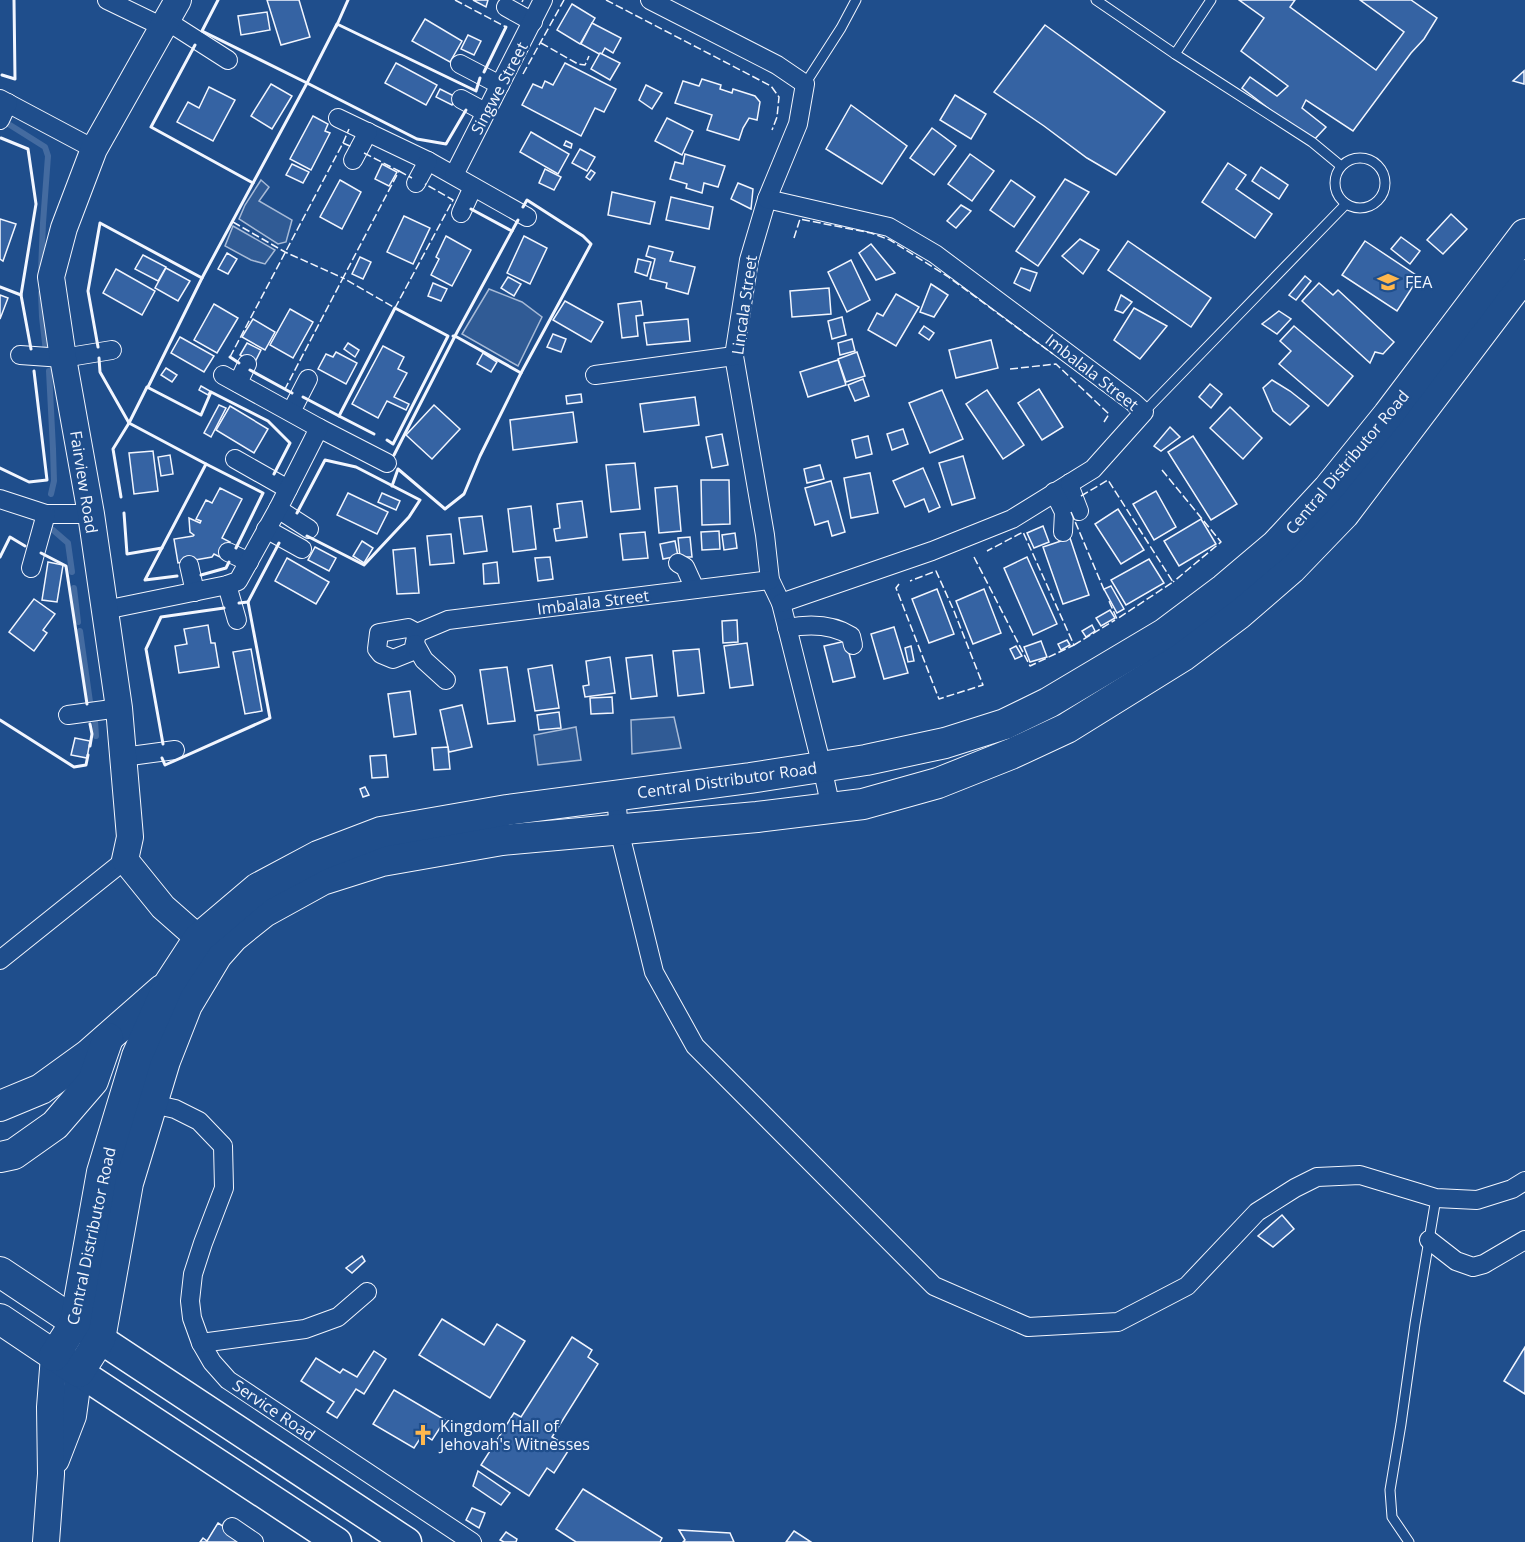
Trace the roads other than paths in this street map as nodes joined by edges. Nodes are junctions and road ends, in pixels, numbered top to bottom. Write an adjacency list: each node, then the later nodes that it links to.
1 (107, 0): 8 (street)
2 (543, 0): 9 (street, Singwe Street)
3 (650, 0): 13 (street)
4 (856, 0): 13 (lane)
5 (1096, 0): 10 (lane)
6 (1212, 0): 10 (lane)
7 (506, 7): 9 (street)
8 (169, 16): 11 (street); 21 (main road, Fairview Road)
9 (533, 21): 14 (street, Singwe Street)
10 (1174, 54): 24 (lane)
11 (228, 60)
12 (460, 64): 14 (street)
13 (805, 84): 28 (street, Lincala Street)
14 (500, 85): 17 (street, Singwe Street)
15 (461, 99): 17 (street)
16 (4, 101): 19 (street); 21 (street)
17 (485, 112): 25 (street, Singwe Street)
18 (338, 118): 20 (street)
19 (0, 120)
20 (368, 132): 22 (street); 23 (street)
21 (94, 148): 37 (main road, Fairview Road)
22 (353, 160)
23 (428, 161): 25 (street); 26 (street)
24 (1341, 166): 29 (lane); 29 (lane)
25 (454, 175): 27 (street)
26 (416, 183)
27 (473, 187): 30 (street); 31 (street)
28 (767, 199): 36 (street, Lincala Street); 42 (street, Imbalala Street)
29 (1346, 204): 42 (lane)
30 (461, 213)
31 (527, 217)
32 (1525, 234): 77 (highway, Central Distributor Road)
33 (1525, 275): 79 (highway, Central Distributor Road)
34 (112, 351): 37 (street)
35 (20, 355): 37 (street)
36 (734, 356): 39 (street); 63 (street, Lincala Street)
37 (63, 358): 53 (main road, Fairview Road)
38 (247, 364): 41 (street)
39 (595, 375)
40 (308, 379): 41 (street)
41 (291, 412): 43 (street)
42 (1144, 412): 46 (street, Imbalala Street)
43 (319, 428): 45 (street); 47 (street)
44 (235, 459): 47 (street)
45 (387, 463)
46 (1070, 483): 48 (street, Imbalala Street); 51 (street)
47 (288, 489): 50 (street)
48 (1054, 492): 56 (street); 67 (street, Imbalala Street)
49 (0, 499): 52 (street)
50 (278, 509): 54 (street); 55 (street)
51 (1079, 511)
52 (46, 514): 53 (street); 62 (street)
53 (91, 514): 68 (main road, Fairview Road)
54 (266, 529): 57 (street); 59 (street)
55 (309, 529)
56 (1063, 532)
57 (302, 549)
58 (228, 552): 59 (street)
59 (249, 562): 64 (street)
60 (678, 563): 65 (street)
61 (189, 565): 66 (street)
62 (31, 568)
63 (770, 580): 65 (street, Imbalala Street); 67 (street, Lincala Street)
64 (227, 585): 66 (street); 69 (street)
65 (695, 589): 72 (street, Imbalala Street)
66 (195, 592): 68 (street)
67 (781, 603): 70 (street, Lincala Street)
68 (105, 610): 73 (main road, Fairview Road)
69 (237, 620)
70 (787, 628): 71 (street); 77 (street, Lincala Street)
71 (853, 645)
72 (446, 680)
73 (119, 708): 74 (street); 76 (main road, Fairview Road)
74 (68, 715)
75 (175, 750): 76 (street)
76 (123, 757): 81 (main road, Fairview Road)
77 (822, 767): 78 (highway, Central Distributor Road); 79 (street, Lincala Street)
78 (616, 796): 80 (street); 82 (highway, Central Distributor Road)
79 (831, 808): 80 (highway, Central Distributor Road)
80 (619, 830): 82 (highway, Central Distributor Road); 90 (street)
81 (125, 860): 82 (main road); 83 (street)
82 (208, 947): 84 (highway, Central Distributor Road); 86 (highway, Central Distributor Road)
83 (0, 960)
84 (169, 984): 85 (highway); 86 (highway, Central Distributor Road)
85 (109, 1037): 87 (highway); 88 (highway)
86 (138, 1100): 96 (highway, Central Distributor Road); 97 (highway, Central Distributor Road); 98 (street, Service Road)
87 (0, 1106)
88 (0, 1157)
89 (1525, 1182): 90 (street)
90 (1436, 1198): 91 (lane)
91 (1429, 1240): 92 (street); 108 (lane)
92 (1525, 1240)
93 (0, 1272): 96 (highway)
94 (367, 1292): 98 (street)
95 (0, 1319): 99 (highway)
96 (75, 1323): 97 (highway); 99 (highway, Central Distributor Road)
97 (99, 1339): 100 (highway, Central Distributor Road); 106 (main road)
98 (201, 1342): 107 (street, Service Road)
99 (54, 1356): 100 (highway); 101 (main road)
100 (79, 1372): 101 (main road); 105 (main road)
101 (51, 1474): 103 (main road)
102 (232, 1527): 104 (street)
103 (46, 1542)
104 (254, 1542)
105 (337, 1542)
106 (407, 1542)
107 (472, 1542)
108 (1408, 1542)

